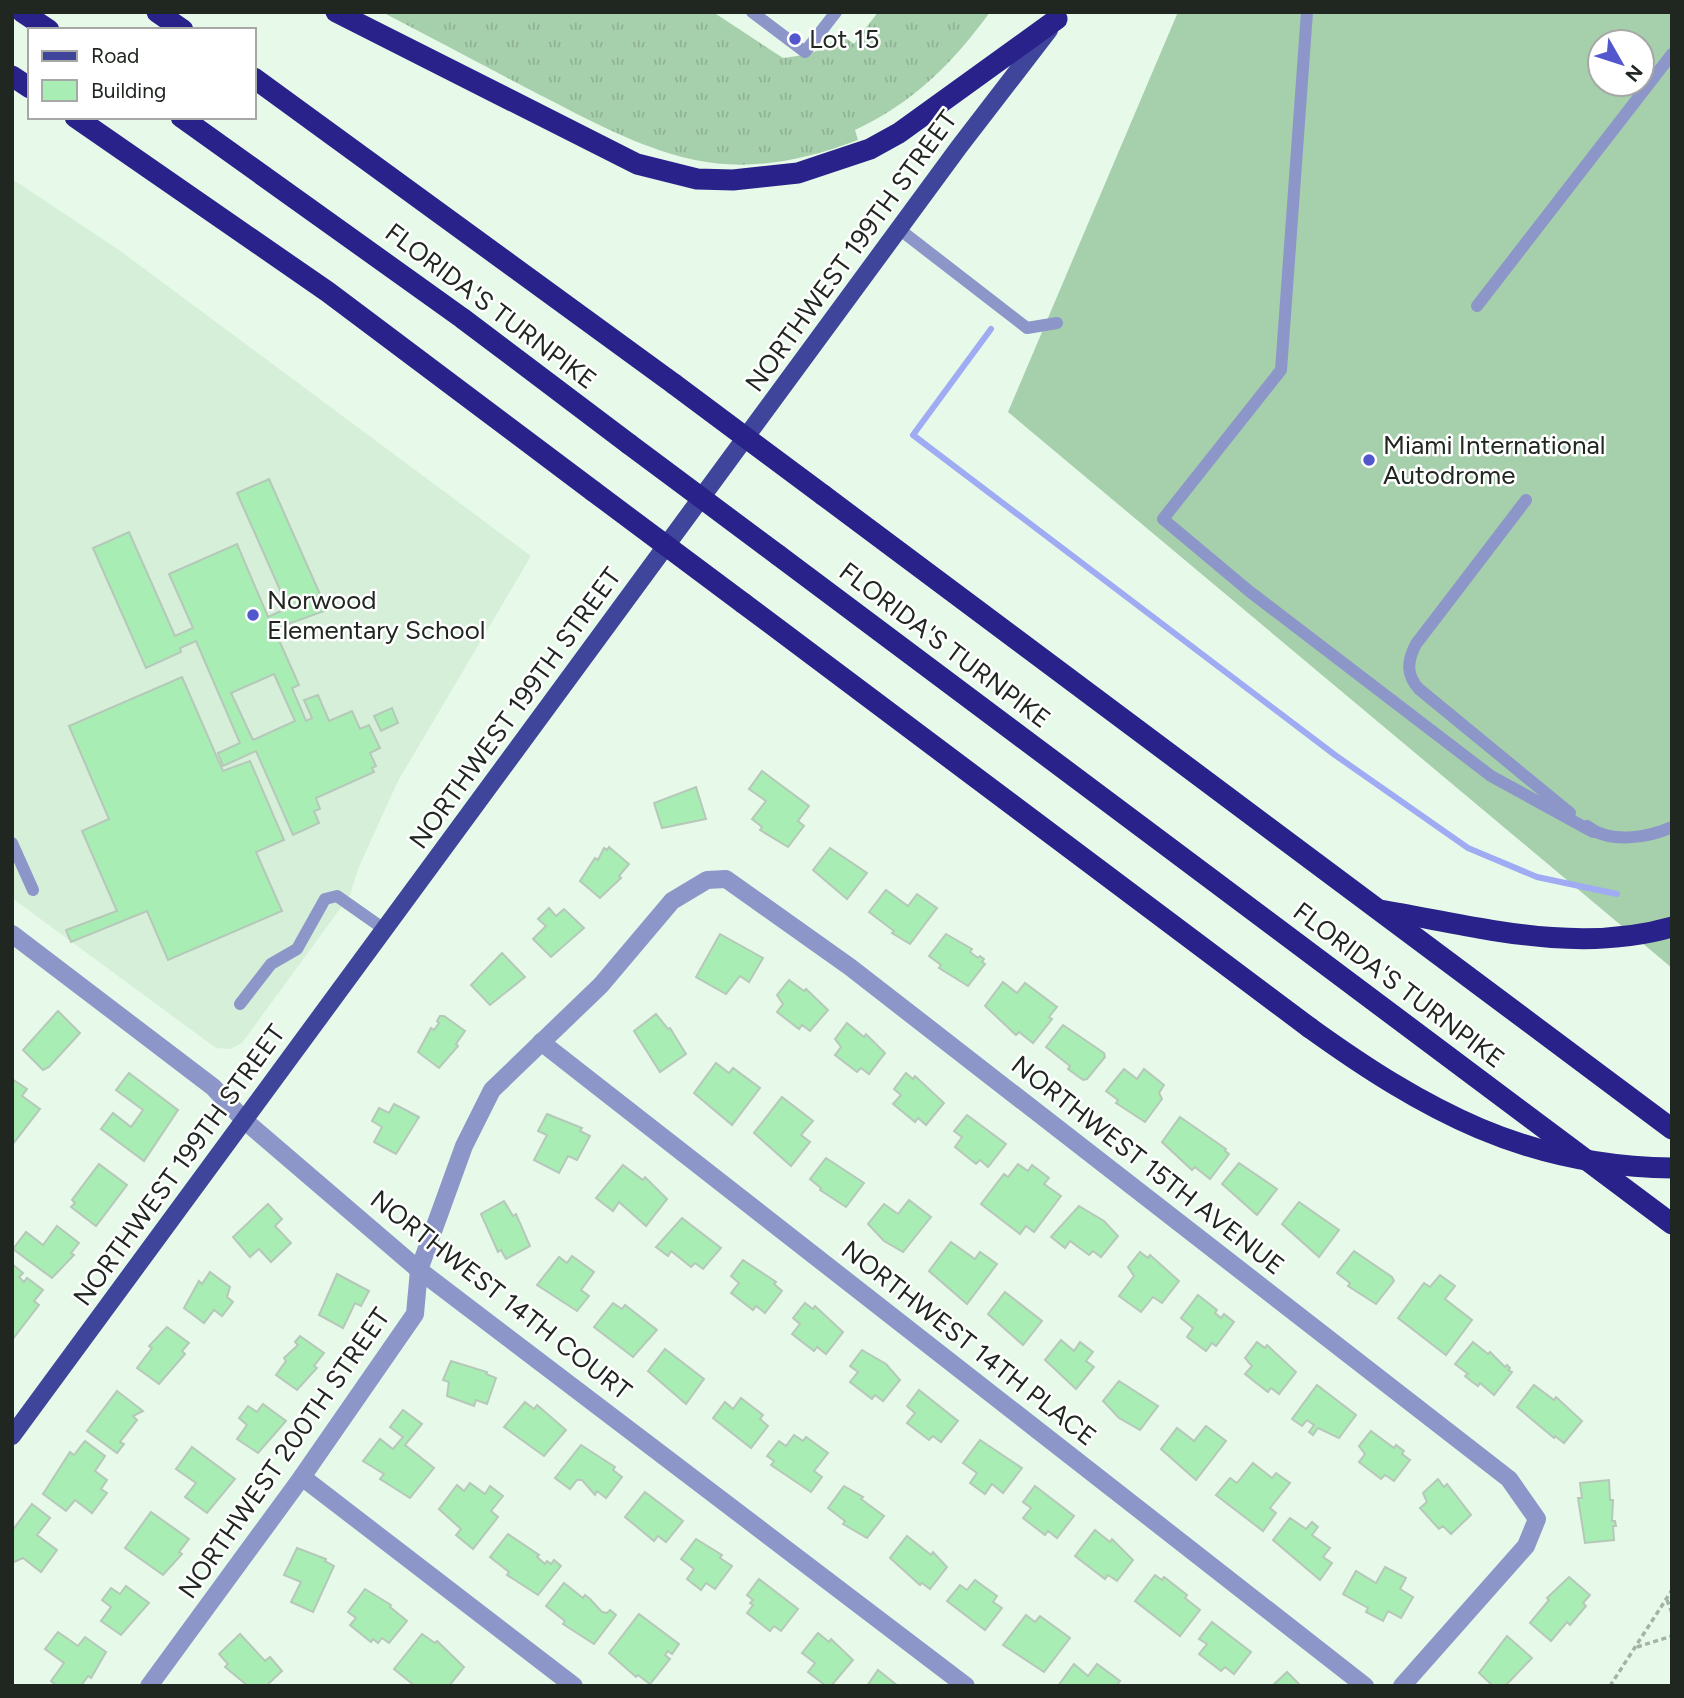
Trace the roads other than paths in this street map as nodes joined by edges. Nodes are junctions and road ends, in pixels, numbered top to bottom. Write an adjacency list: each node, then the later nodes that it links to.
1 (22, 12): 8 (highway)
2 (158, 12): 9 (highway)
3 (336, 12): 7 (highway)
4 (752, 12): 5 (lane)
5 (836, 12)
6 (1307, 12): 21 (lane)
7 (1060, 16): 16 (main road, NORTHWEST 199TH STREET)
8 (46, 28)
9 (180, 28)
10 (1672, 54): 17 (lane)
11 (12, 76): 13 (highway)
12 (256, 79): 25 (highway, FLORIDA'S TURNPIKE, bridge)
13 (28, 87)
14 (78, 119): 34 (highway, bridge)
15 (184, 119): 35 (highway, FLORIDA'S TURNPIKE, bridge)
16 (899, 229): 18 (lane); 27 (main road, NORTHWEST 199TH STREET)
17 (1478, 306)
18 (1057, 323)
19 (1526, 500): 21 (lane)
20 (1672, 827): 21 (lane)
21 (1593, 832)
22 (12, 843): 24 (lane)
23 (707, 880): 31 (street, NORTHWEST 200TH STREET); 43 (street, NORTHWEST 15TH AVENUE)
24 (33, 890)
25 (1377, 909): 26 (highway); 33 (highway, FLORIDA'S TURNPIKE)
26 (1672, 927)
27 (384, 929): 30 (lane); 32 (main road, NORTHWEST 199TH STREET)
28 (18, 939): 29 (street); 32 (street, NORTHWEST 14TH COURT)
29 (12, 958)
30 (240, 1004)
31 (541, 1042): 36 (street, NORTHWEST 200TH STREET); 42 (street, NORTHWEST 14TH PLACE)
32 (244, 1120): 36 (street, NORTHWEST 14TH COURT); 37 (main road, NORTHWEST 199TH STREET)
33 (1672, 1129)
34 (1672, 1168)
35 (1672, 1224)
36 (419, 1270): 38 (street, NORTHWEST 200TH STREET); 41 (street, NORTHWEST 14TH COURT)
37 (12, 1436)
38 (302, 1477): 39 (street, NORTHWEST 200TH STREET); 40 (street)
39 (156, 1683)
40 (573, 1686)
41 (966, 1686)
42 (1365, 1686)
43 (1402, 1686)

